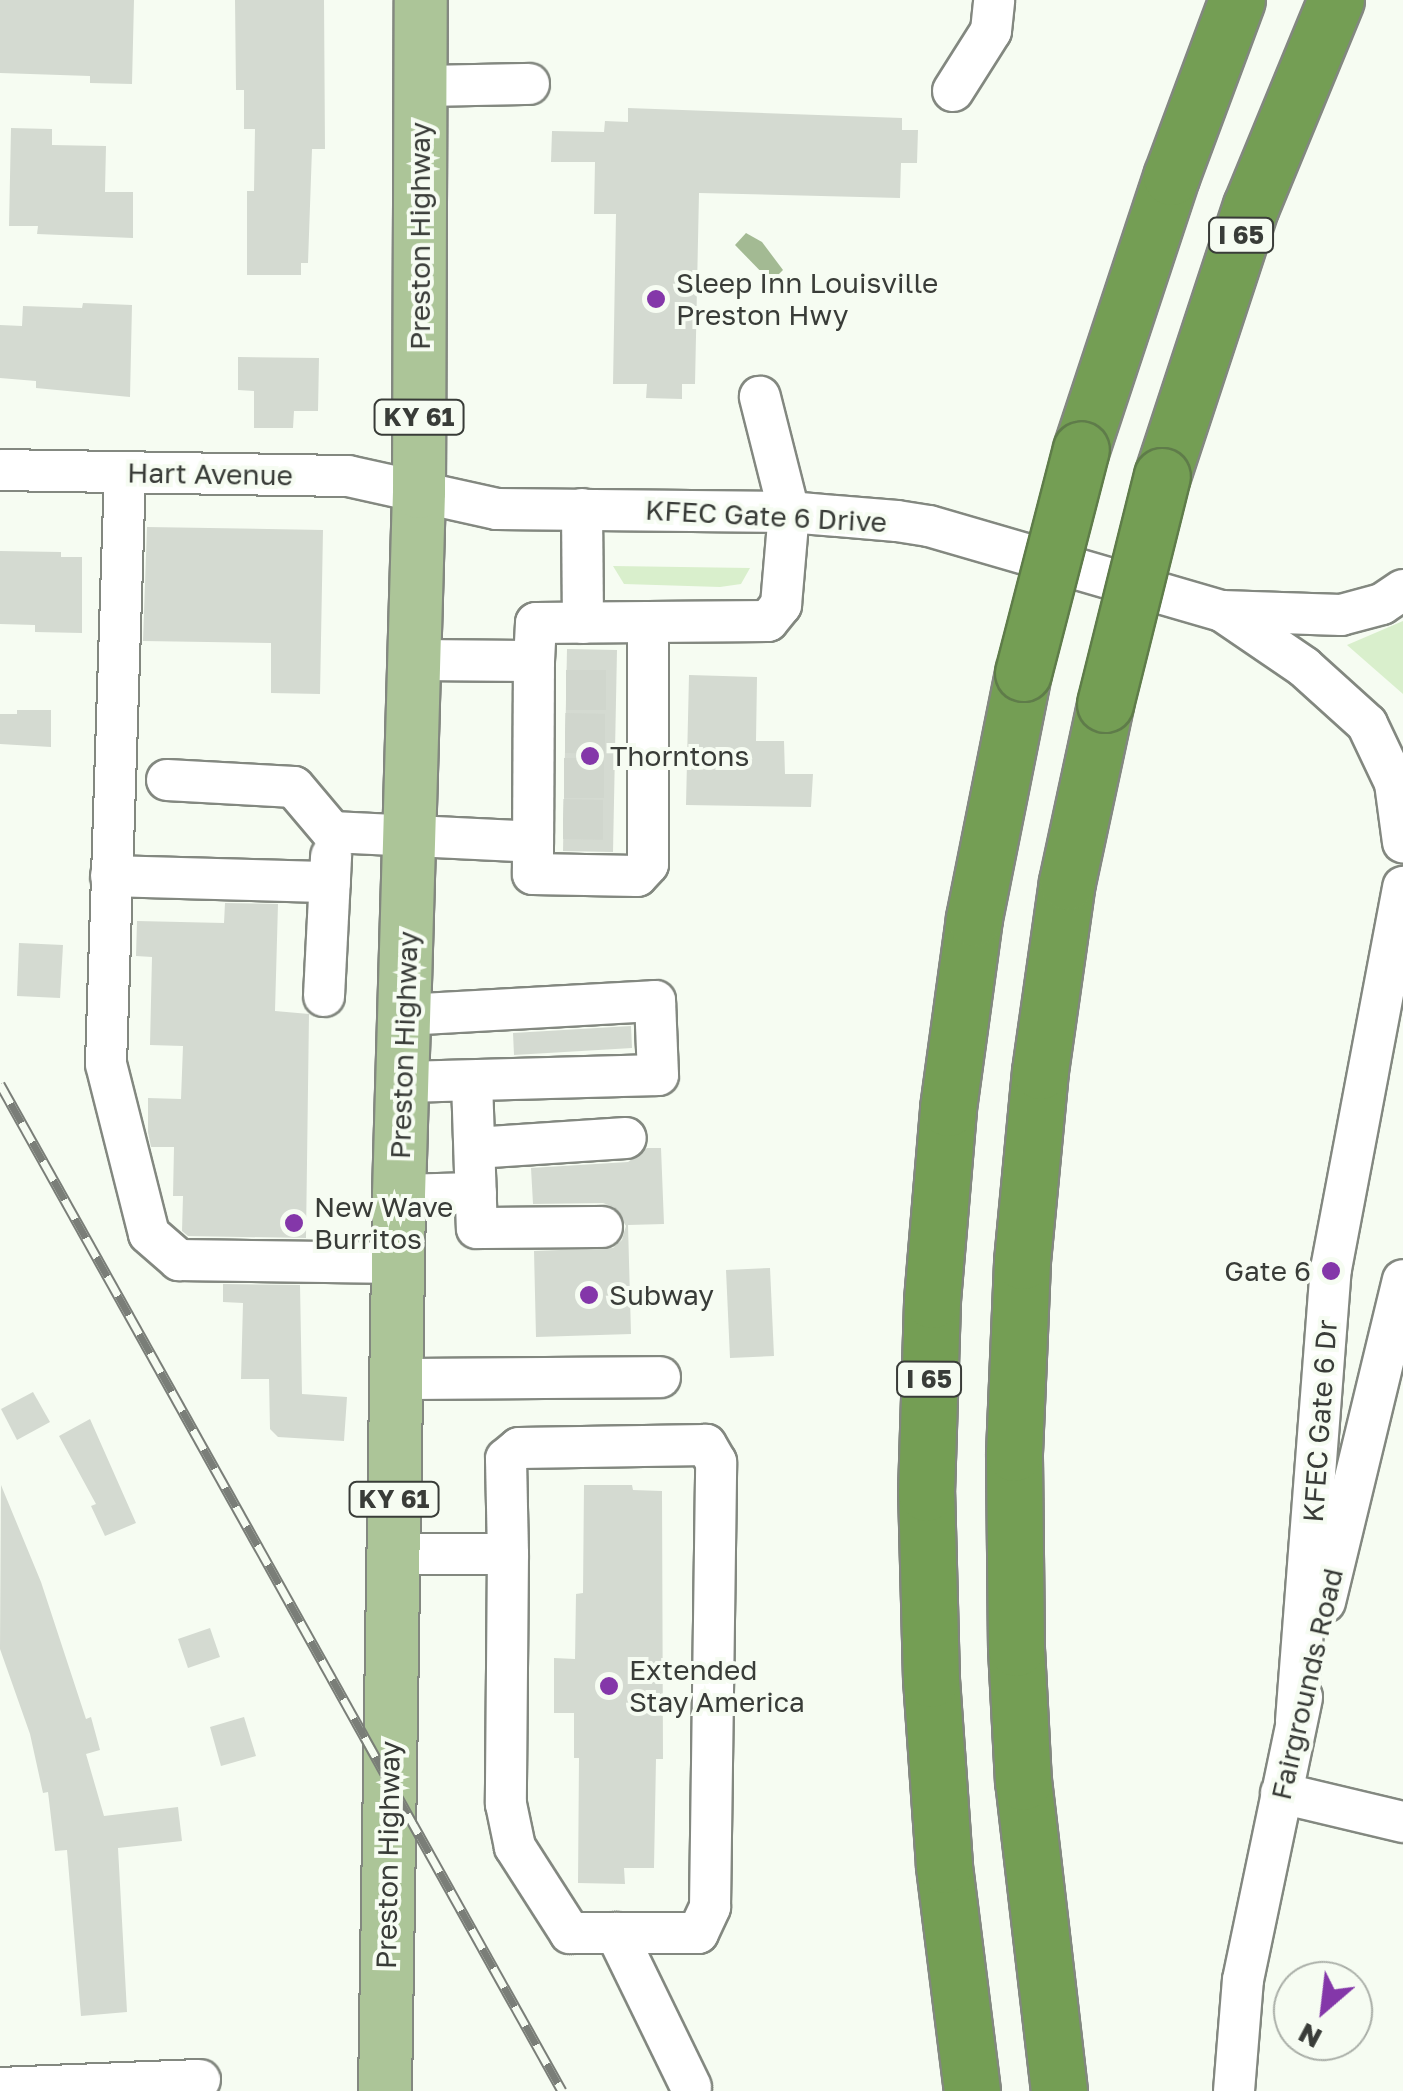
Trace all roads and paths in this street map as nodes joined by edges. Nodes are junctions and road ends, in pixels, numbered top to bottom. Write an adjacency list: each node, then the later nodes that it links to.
1 (422, 0): 6 (main road, Preston Highway / KY 61)
2 (994, 0): 7 (street)
3 (1237, 0): 51 (highway, I 65, bridge)
4 (1336, 0): 52 (highway, I 65, bridge)
5 (529, 84): 6 (street)
6 (421, 86): 11 (main road, Preston Highway / KY 61)
7 (953, 91)
8 (760, 397): 13 (street)
9 (0, 470): 10 (street, Hart Avenue)
10 (126, 472): 11 (street, Hart Avenue); 25 (street)
11 (419, 492): 12 (street, KFEC Gate 6 Drive); 18 (main road, Preston Highway / KY 61)
12 (582, 510): 13 (street, KFEC Gate 6 Drive); 17 (street)
13 (789, 512): 15 (street, KFEC Gate 6 Drive); 16 (street)
14 (1403, 590): 15 (street)
15 (1222, 611): 24 (street)
16 (648, 622): 17 (street); 21 (street)
17 (583, 623): 19 (street)
18 (414, 660): 19 (street); 23 (main road, Preston Highway / KY 61)
19 (545, 680): 21 (street)
20 (167, 780): 22 (street)
21 (543, 826): 23 (street)
22 (332, 832): 23 (street); 26 (street)
23 (410, 833): 29 (main road, Preston Highway / KY 61)
24 (1403, 842)
25 (111, 876): 26 (street); 37 (street)
26 (330, 882): 28 (street)
27 (1403, 887): 43 (street, KFEC Gate 6 Dr)
28 (324, 996)
29 (406, 1014): 30 (street); 31 (main road, Preston Highway / KY 61)
30 (472, 1080): 31 (street); 33 (street)
31 (405, 1082): 35 (main road, Preston Highway / KY 61)
32 (626, 1138): 33 (street)
33 (475, 1148): 34 (street)
34 (476, 1193): 35 (street); 36 (street)
35 (399, 1195): 37 (main road, Preston Highway / KY 61)
36 (602, 1226)
37 (398, 1263): 40 (main road, Preston Highway / KY 61)
38 (1403, 1280): 43 (street, Fairgrounds Road)
39 (660, 1377): 40 (street)
40 (396, 1379): 41 (main road, Preston Highway / KY 61)
41 (394, 1554): 42 (street); 50 (main road, Preston Highway / KY 61)
42 (508, 1554): 46 (street); 46 (street)
43 (1296, 1721): 44 (street, Fairgrounds Road)
44 (1281, 1793): 45 (street); 53 (street, Fairgrounds Road)
45 (1403, 1822)
46 (616, 1933): 48 (street)
47 (200, 2080): 49 (street)
48 (692, 2087)
49 (0, 2088)
50 (384, 2091)
51 (972, 2091)
52 (1059, 2091)
53 (1234, 2091)

